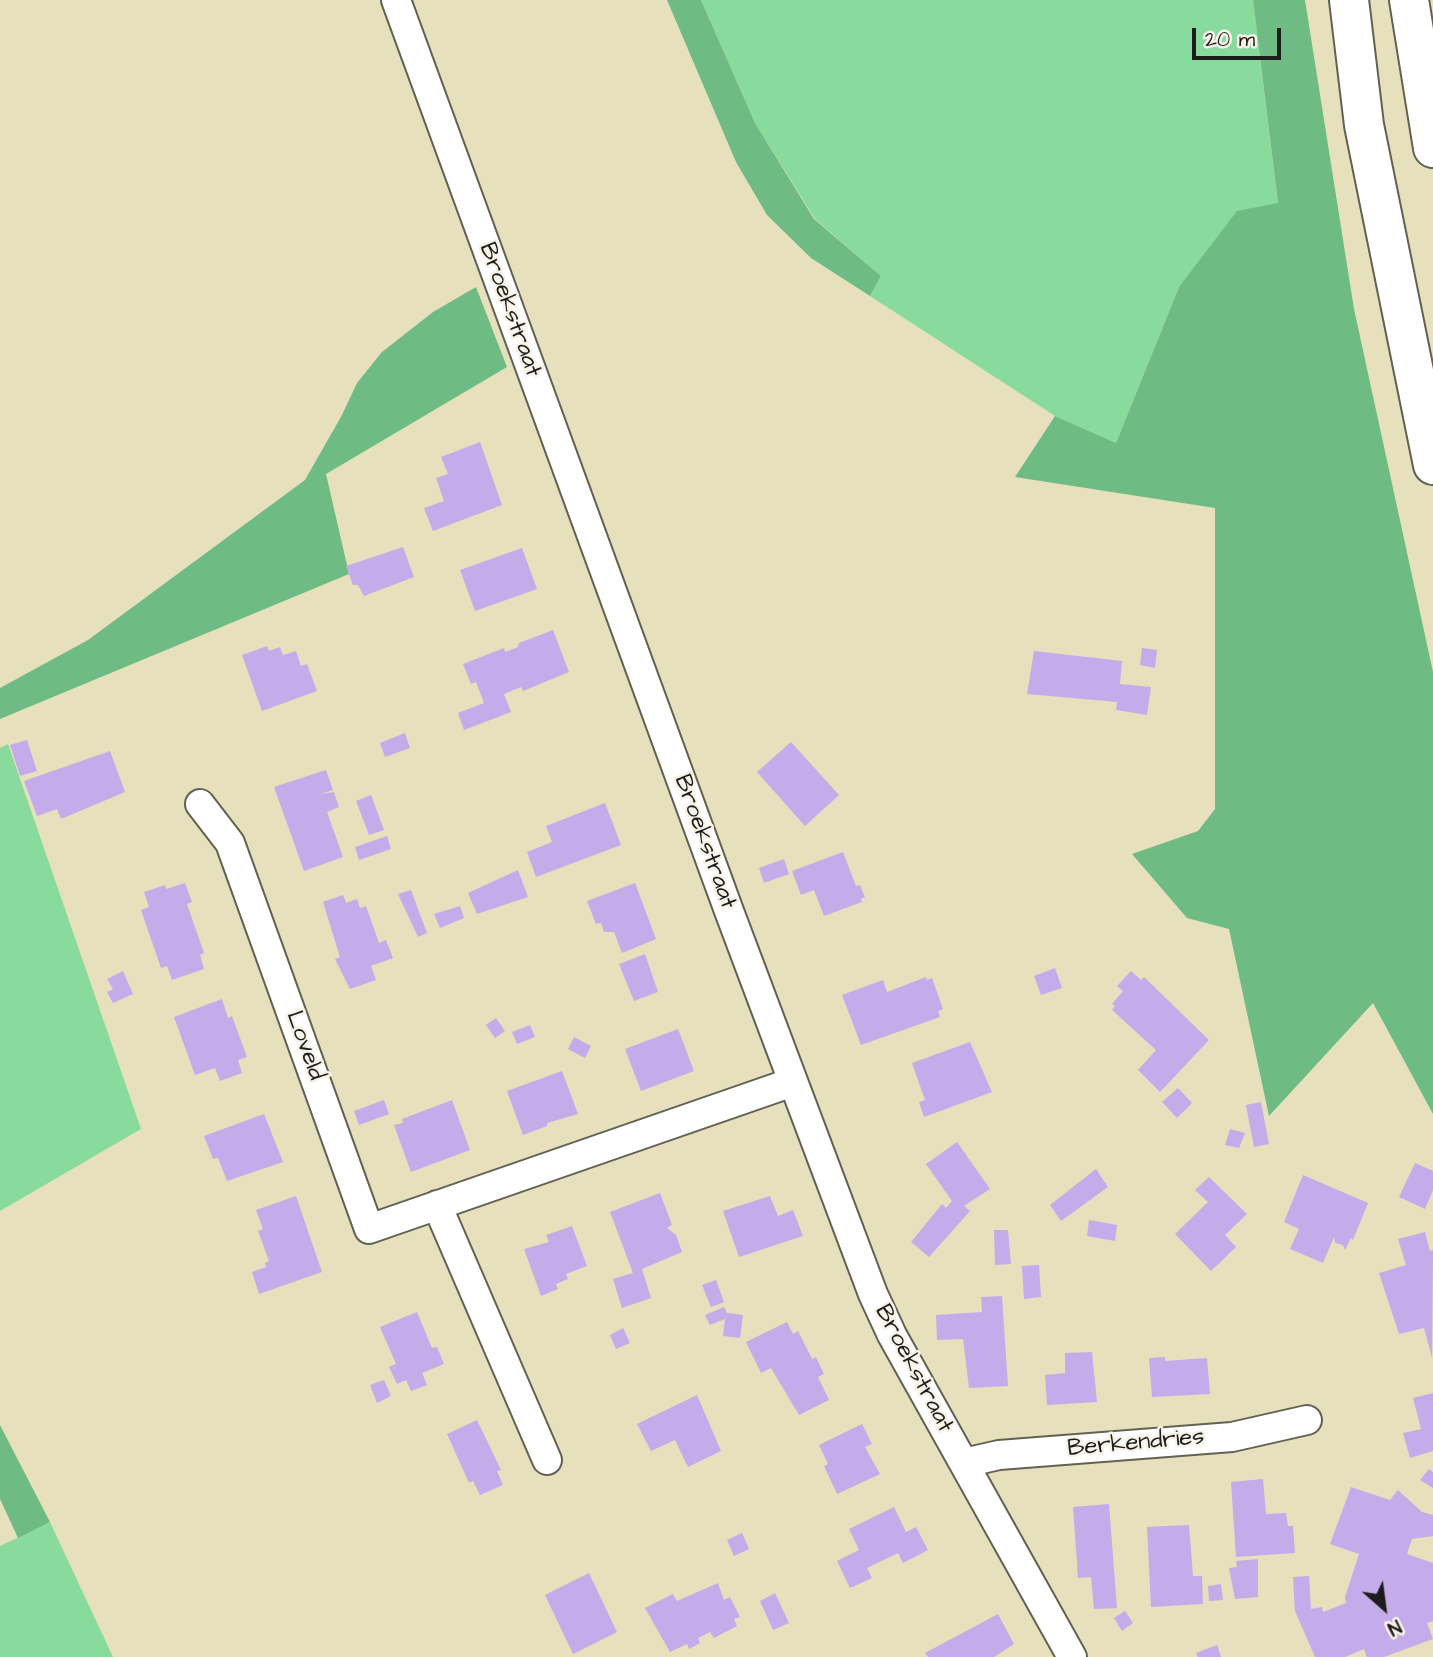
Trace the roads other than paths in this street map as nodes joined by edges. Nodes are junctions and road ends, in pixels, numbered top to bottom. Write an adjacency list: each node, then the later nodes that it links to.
1 (396, 0): 7 (street, Broekstraat)
2 (1349, 0): 5 (highway)
3 (1409, 0): 4 (highway)
4 (1433, 148)
5 (1433, 465)
6 (200, 804): 8 (street, Loveld)
7 (793, 1082): 8 (street, Loveld); 11 (street, Broekstraat)
8 (437, 1205): 10 (street)
9 (1307, 1420): 11 (street, Berkendries)
10 (547, 1460)
11 (964, 1463): 12 (street, Broekstraat)
12 (1072, 1657)

